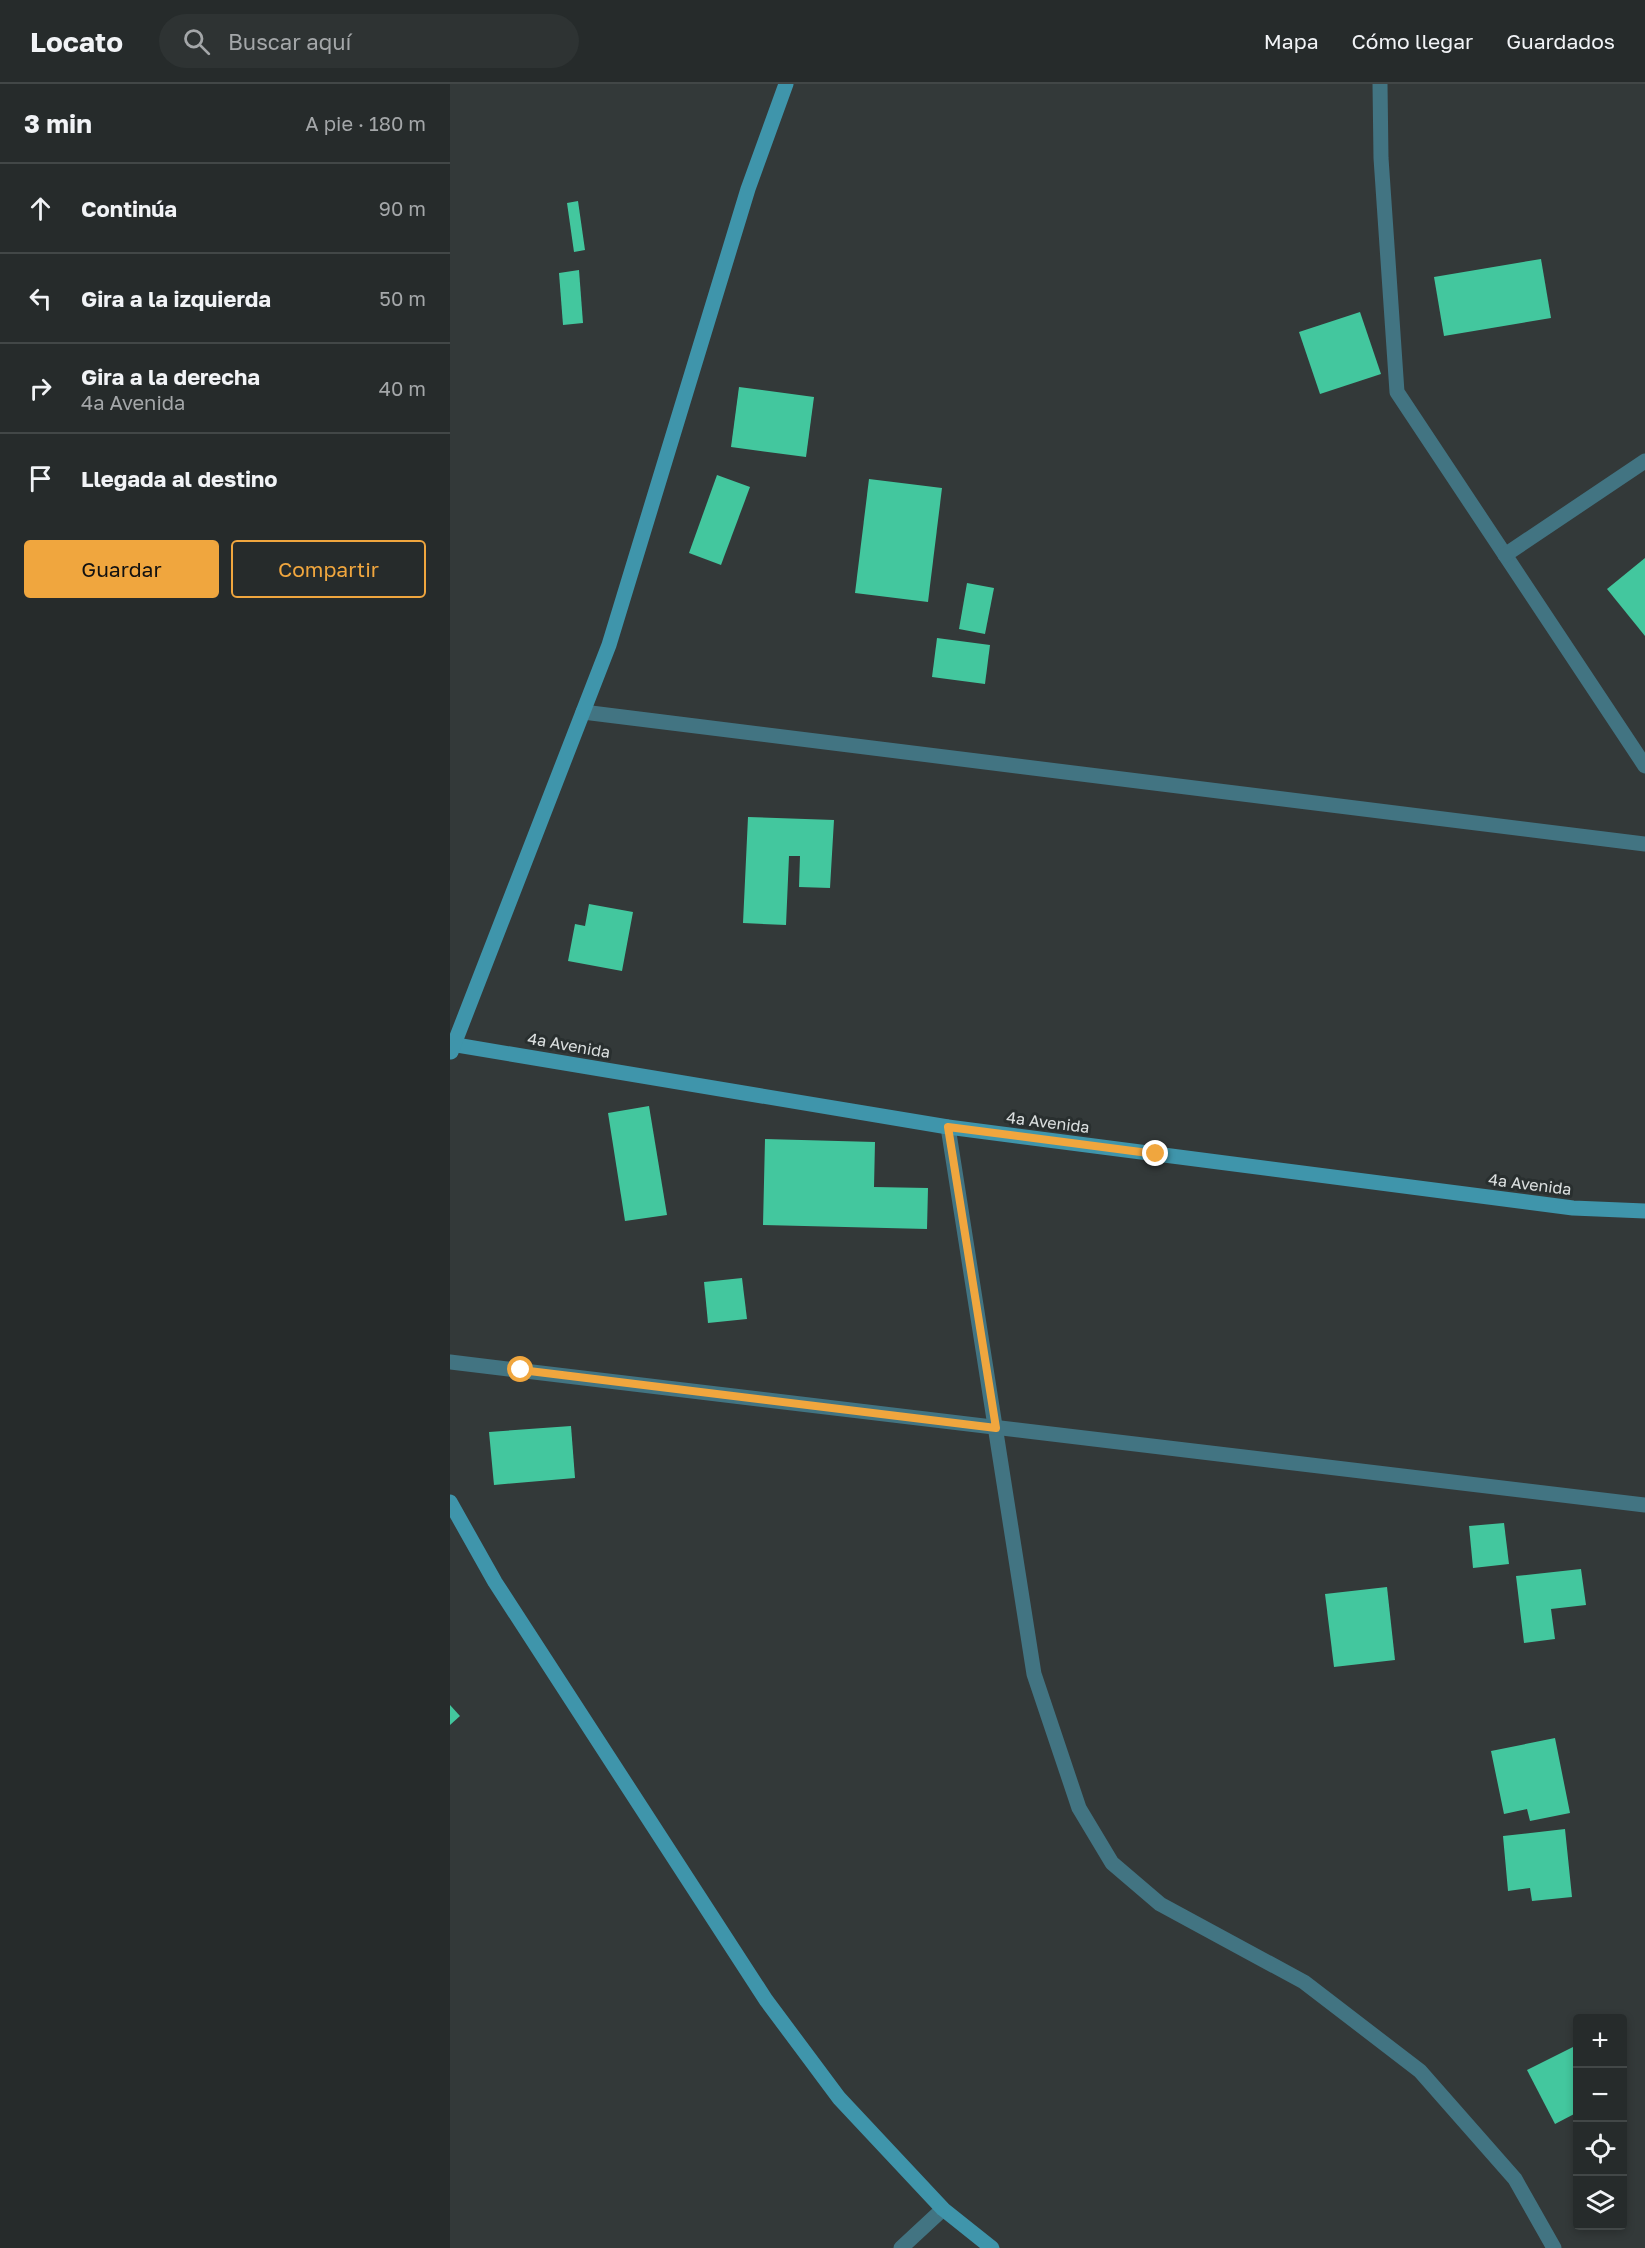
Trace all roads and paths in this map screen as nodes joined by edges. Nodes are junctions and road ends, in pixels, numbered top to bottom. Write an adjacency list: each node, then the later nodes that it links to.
1 (786, 84): 5 (street)
2 (1380, 84): 4 (street)
3 (1645, 461): 4 (street)
4 (1505, 555): 6 (street)
5 (583, 712): 7 (street); 8 (street)
6 (1645, 766)
7 (1645, 844)
8 (452, 1048): 9 (street, 4a Avenida)
9 (948, 1127): 10 (street, 4a Avenida); 12 (street)
10 (1645, 1211)
11 (450, 1362): 12 (street)
12 (996, 1428): 14 (street); 18 (street)
13 (450, 1502): 15 (street)
14 (1645, 1505)
15 (943, 2209): 16 (street); 17 (street)
16 (901, 2248)
17 (992, 2248)
18 (1554, 2248)

